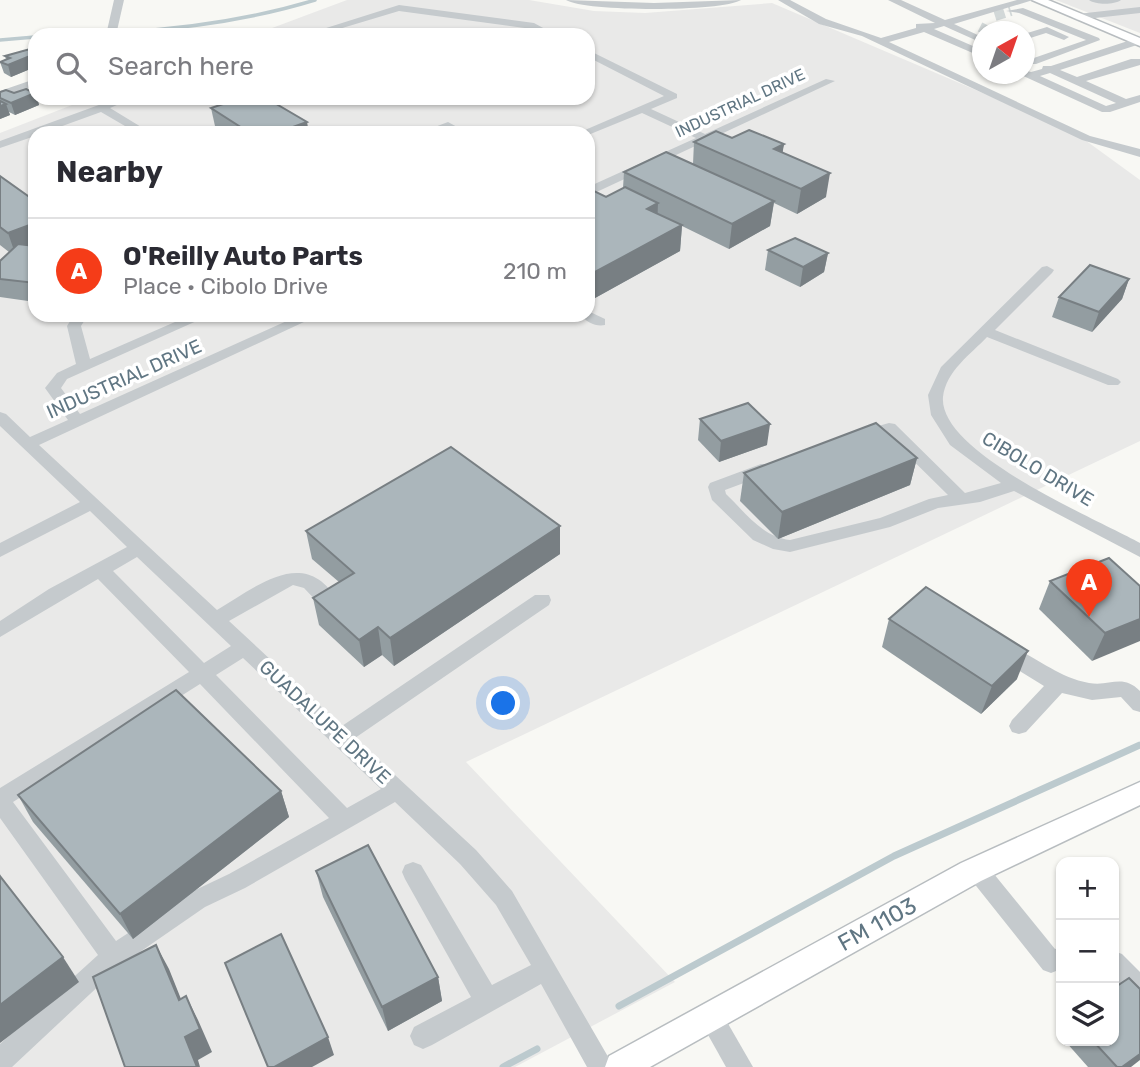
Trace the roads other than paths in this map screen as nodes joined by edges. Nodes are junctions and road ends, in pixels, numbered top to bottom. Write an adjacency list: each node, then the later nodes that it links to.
1 (119, 0): 17 (street)
2 (571, 0): 3 (street)
3 (736, 0)
4 (783, 0): 20 (street)
5 (893, 0): 15 (street)
6 (1028, 0): 15 (street)
7 (1038, 0): 13 (main road)
8 (1094, 0): 9 (street)
9 (1116, 0)
10 (1140, 10): 13 (street)
11 (1011, 11): 25 (street)
12 (995, 16): 14 (street)
13 (1077, 17): 24 (main road)
14 (978, 21)
15 (943, 23): 16 (street); 22 (street)
16 (923, 27): 20 (street); 23 (street); 26 (street)
17 (113, 28)
18 (332, 28): 19 (street)
19 (538, 28)
20 (865, 34): 23 (street)
21 (1035, 34): 25 (street)
22 (972, 36)
23 (880, 41): 50 (street)
24 (1139, 42): 31 (street)
25 (1082, 44): 28 (street)
26 (972, 49)
27 (595, 57): 43 (street)
28 (1035, 58)
29 (1138, 62): 32 (street); 32 (street)
30 (1035, 63): 31 (street)
31 (1050, 70): 33 (street); 36 (street)
32 (1094, 71): 36 (street)
33 (1035, 73)
34 (1035, 78): 40 (street)
35 (830, 81): 48 (street, INDUSTRIAL DRIVE)
36 (1076, 81): 40 (street)
37 (28, 85): 38 (street)
38 (0, 95)
39 (1140, 98): 40 (street)
40 (1126, 103)
41 (110, 105): 42 (street)
42 (102, 108): 44 (street); 45 (street)
43 (642, 109): 46 (street); 48 (street)
44 (52, 126)
45 (133, 126)
46 (595, 128)
47 (28, 135): 49 (street)
48 (704, 138): 51 (street, INDUSTRIAL DRIVE)
49 (0, 145)
50 (1137, 150)
51 (595, 189)
52 (1047, 270): 56 (street, CIBOLO DRIVE)
53 (76, 322): 57 (street)
54 (186, 322): 57 (street)
55 (296, 322): 60 (street, INDUSTRIAL DRIVE)
56 (985, 331): 58 (street); 64 (street, CIBOLO DRIVE)
57 (84, 365): 60 (street)
58 (1113, 382)
59 (0, 417): 62 (street, GUADALUPE DRIVE)
60 (77, 421): 62 (street, INDUSTRIAL DRIVE)
61 (851, 440): 65 (street)
62 (27, 444): 66 (street, GUADALUPE DRIVE)
63 (787, 461): 65 (street)
64 (1018, 484): 65 (street); 69 (street, CIBOLO DRIVE)
65 (962, 499)
66 (91, 503): 67 (street, GUADALUPE DRIVE); 68 (street)
67 (139, 548): 70 (street); 73 (street, GUADALUPE DRIVE)
68 (0, 551)
69 (1140, 551)
70 (100, 570): 74 (street); 77 (street)
71 (542, 600): 81 (street)
72 (329, 602): 73 (street)
73 (215, 619): 76 (street, GUADALUPE DRIVE)
74 (0, 630)
75 (987, 641): 78 (street)
76 (245, 647): 77 (street); 81 (street, GUADALUPE DRIVE)
77 (201, 673): 84 (street); 85 (street)
78 (1058, 684): 79 (street); 80 (street)
79 (1135, 691)
80 (1019, 726)
81 (341, 737): 82 (street, GUADALUPE DRIVE)
82 (398, 790): 85 (street); 91 (street, GUADALUPE DRIVE)
83 (1139, 795): 86 (main road, FM 1103 / FM 1103)
84 (0, 800): 88 (street)
85 (344, 820): 88 (street)
86 (976, 870): 89 (street); 94 (main road, FM 1103 / FM 1103)
87 (413, 872): 93 (street)
88 (113, 957): 96 (street)
89 (1056, 960)
90 (1119, 967): 92 (street)
91 (546, 969): 93 (street); 97 (street, GUADALUPE DRIVE)
92 (1140, 990)
93 (487, 1001): 95 (street)
94 (710, 1017): 98 (main road, FM 1103 / FM 1103); 99 (street)
95 (423, 1036)
96 (0, 1061)
97 (601, 1067)
98 (620, 1067)
99 (740, 1067)

